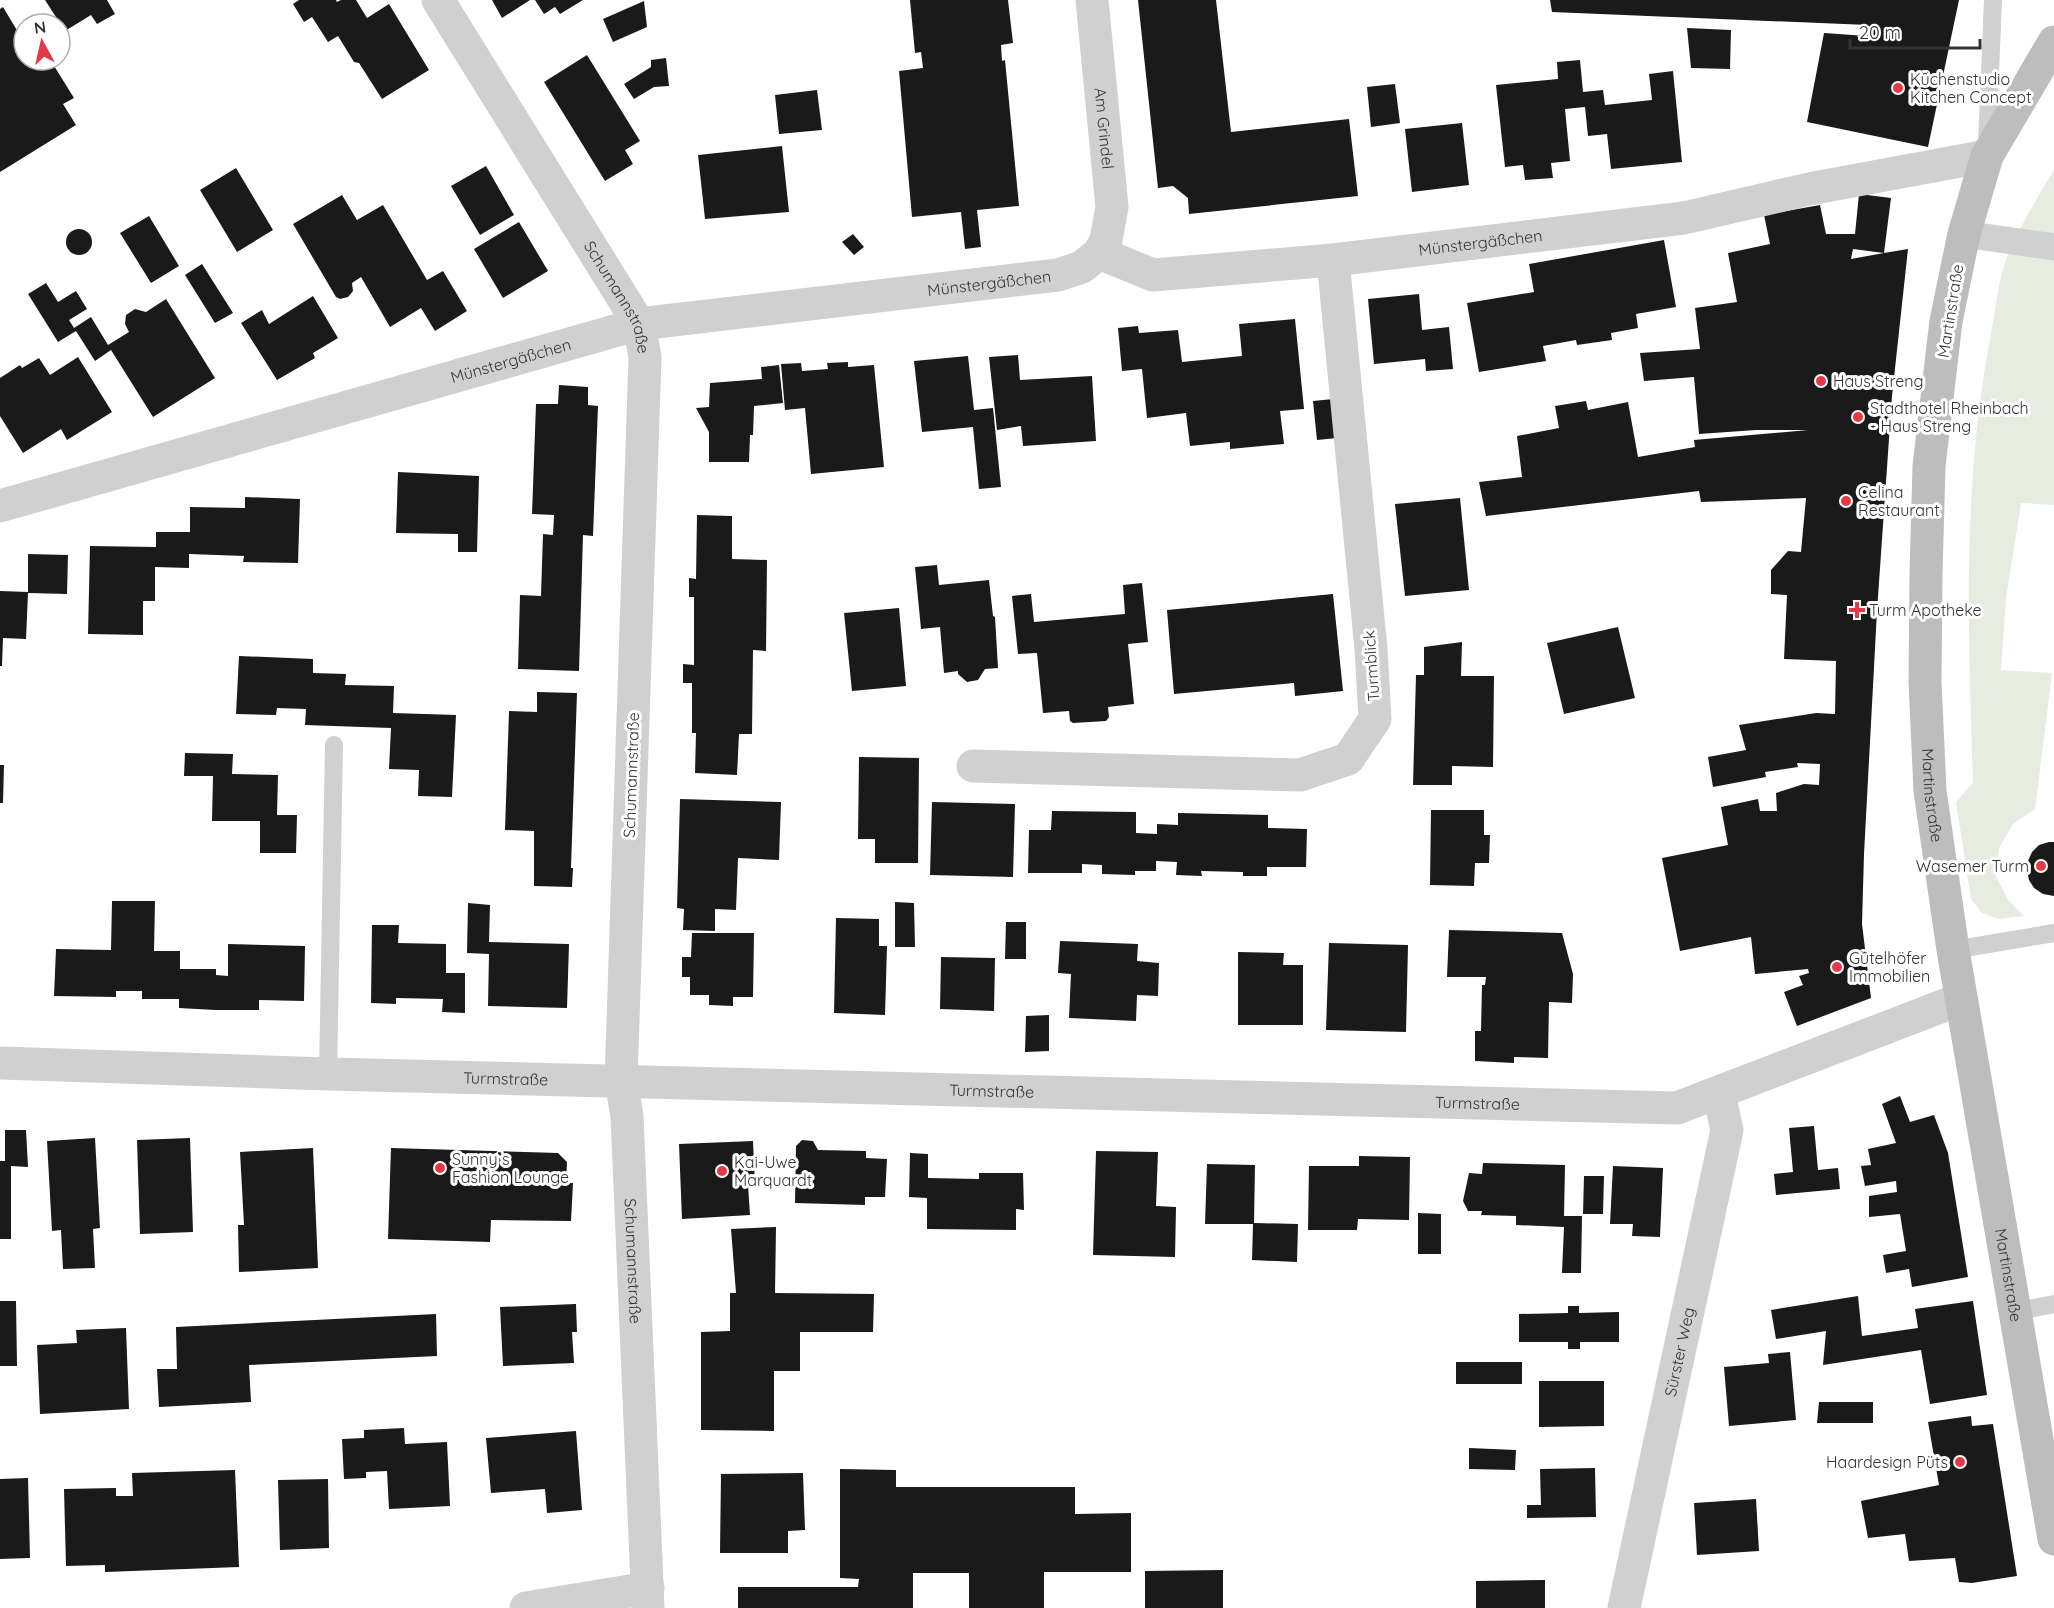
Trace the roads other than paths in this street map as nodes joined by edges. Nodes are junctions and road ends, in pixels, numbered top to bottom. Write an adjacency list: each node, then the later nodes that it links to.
1 (438, 0): 10 (street, Schumannstraße)
2 (1092, 0): 8 (street, Am Grindel)
3 (1993, 0): 5 (lane, Martinstraße)
4 (2054, 42): 5 (main road, Martinstraße)
5 (1987, 156): 6 (main road, Martinstraße); 9 (street, Münstergäßchen)
6 (1964, 234): 7 (street); 15 (main road, Martinstraße)
7 (2054, 247)
8 (1099, 253): 9 (street, Münstergäßchen); 10 (street, Münstergäßchen)
9 (1333, 260): 13 (street, Turmblick)
10 (639, 324): 11 (street, Münstergäßchen); 19 (street, Schumannstraße)
11 (0, 506)
12 (334, 745): 18 (lane)
13 (973, 766)
14 (2054, 933): 15 (lane)
15 (1953, 950): 16 (main road, Martinstraße)
16 (1960, 999): 20 (street, Turmstraße); 22 (main road, Martinstraße)
17 (0, 1063): 18 (street, Turmstraße)
18 (328, 1074): 19 (street, Turmstraße)
19 (621, 1081): 20 (street, Turmstraße); 24 (street, Schumannstraße)
20 (1719, 1094): 26 (street, Sürster Weg)
21 (2054, 1304): 22 (lane)
22 (2014, 1312): 23 (main road, Martinstraße)
23 (2054, 1539)
24 (648, 1598): 25 (street)
25 (526, 1608)
26 (1624, 1608)

